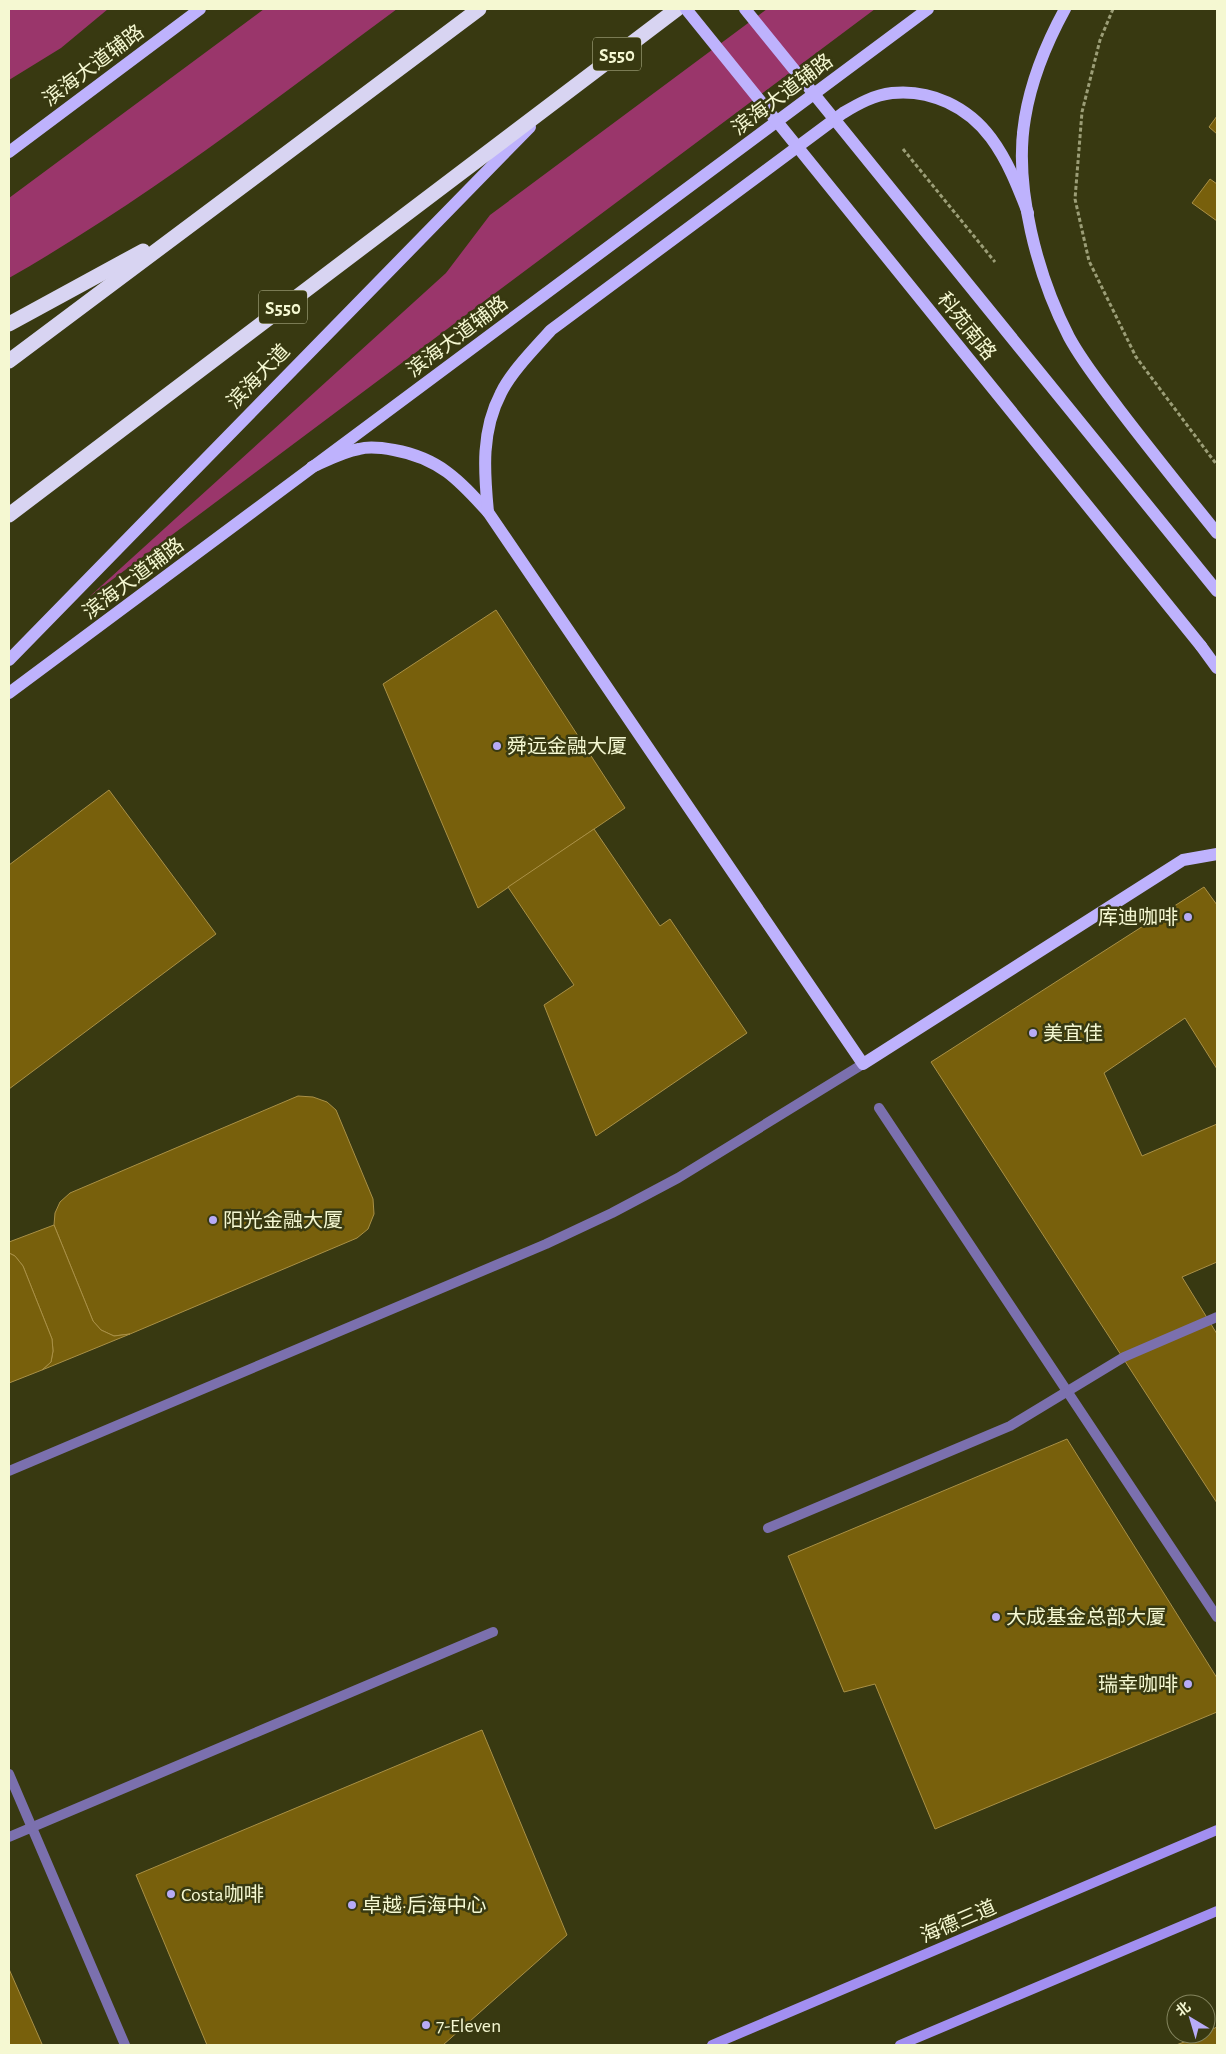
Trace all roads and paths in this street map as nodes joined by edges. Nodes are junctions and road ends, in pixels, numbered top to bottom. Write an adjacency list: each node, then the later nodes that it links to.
1 (200, 9): 11 (main road, 滨海大道辅路)
2 (479, 9): 13 (highway)
3 (677, 9): 9 (highway, 滨海大道 / S550)
4 (686, 9): 24 (main road, 科苑南路, bridge)
5 (745, 9): 22 (main road, 科苑南路, bridge)
6 (928, 9): 18 (main road, 滨海大道辅路)
7 (1065, 9): 12 (main road)
8 (1113, 9): 17 (path)
9 (557, 99): 20 (highway, 滨海大道 / S550); 23 (main road, 滨海大道)
10 (904, 149): 14 (path)
11 (9, 152)
12 (1028, 213): 19 (main road); 21 (main road)
13 (189, 227): 15 (highway); 16 (highway)
14 (995, 262)
15 (9, 324)
16 (9, 361)
17 (1217, 465)
18 (312, 468): 19 (main road); 25 (main road, 滨海大道辅路)
19 (488, 512): 27 (main road)
20 (9, 515)
21 (1217, 533)
22 (1217, 591)
23 (9, 660)
24 (1217, 668)
25 (9, 693)
26 (1217, 854): 27 (main road)
27 (863, 1064): 31 (street)
28 (879, 1108): 30 (street)
29 (1217, 1316): 30 (street)
30 (1067, 1391): 32 (street); 33 (street)
31 (9, 1471)
32 (768, 1528)
33 (1217, 1617)
34 (493, 1632): 36 (street)
35 (9, 1774): 36 (street)
36 (32, 1828): 38 (street); 41 (street)
37 (1217, 1830): 42 (main road, 海德三道)
38 (9, 1837)
39 (1217, 1911): 40 (main road)
40 (907, 2044)
41 (125, 2045)
42 (712, 2045)

